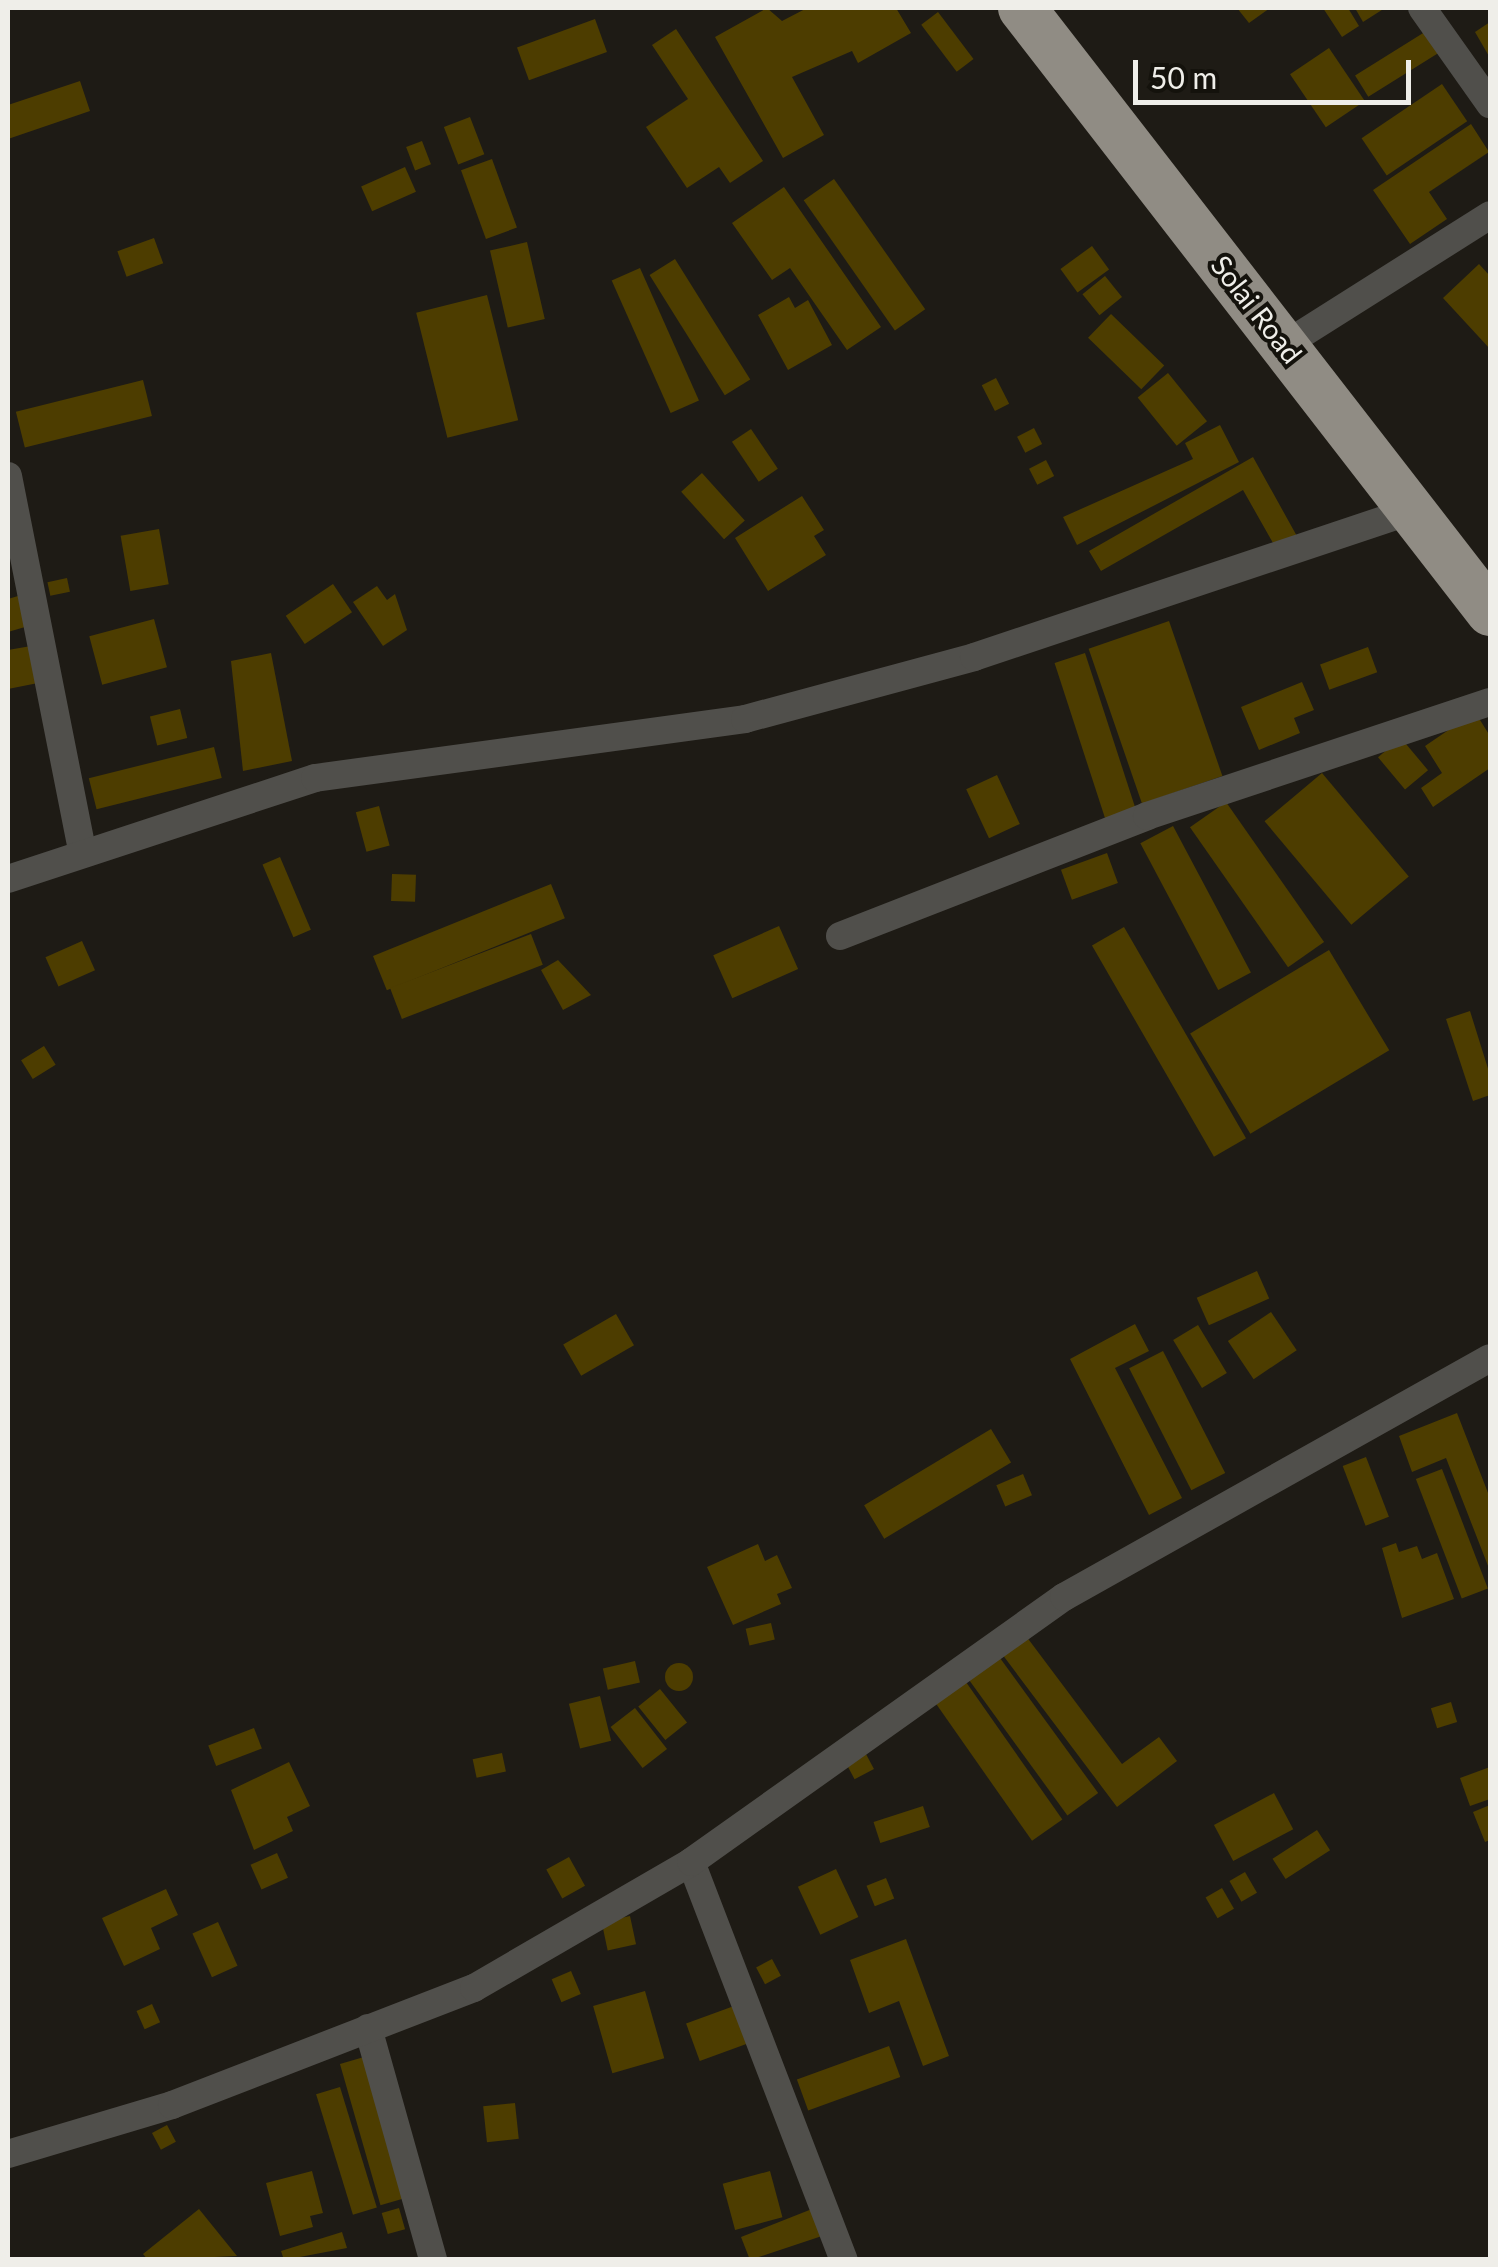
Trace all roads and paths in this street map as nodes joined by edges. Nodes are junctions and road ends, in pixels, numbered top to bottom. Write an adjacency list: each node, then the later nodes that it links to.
1 (1022, 8): 5 (highway, Solai Road)
2 (1422, 8): 3 (street)
3 (1490, 104)
4 (1490, 214): 5 (street)
5 (1286, 344): 7 (highway, Solai Road)
6 (8, 476): 10 (street)
7 (1408, 512): 8 (highway, Solai Road); 10 (street)
8 (1490, 612)
9 (1490, 702): 12 (street)
10 (83, 854): 11 (street)
11 (8, 879)
12 (840, 936)
13 (1490, 1358): 14 (street)
14 (690, 1862): 15 (street); 18 (street)
15 (368, 2028): 16 (street); 17 (street)
16 (8, 2154)
17 (433, 2260)
18 (844, 2260)

